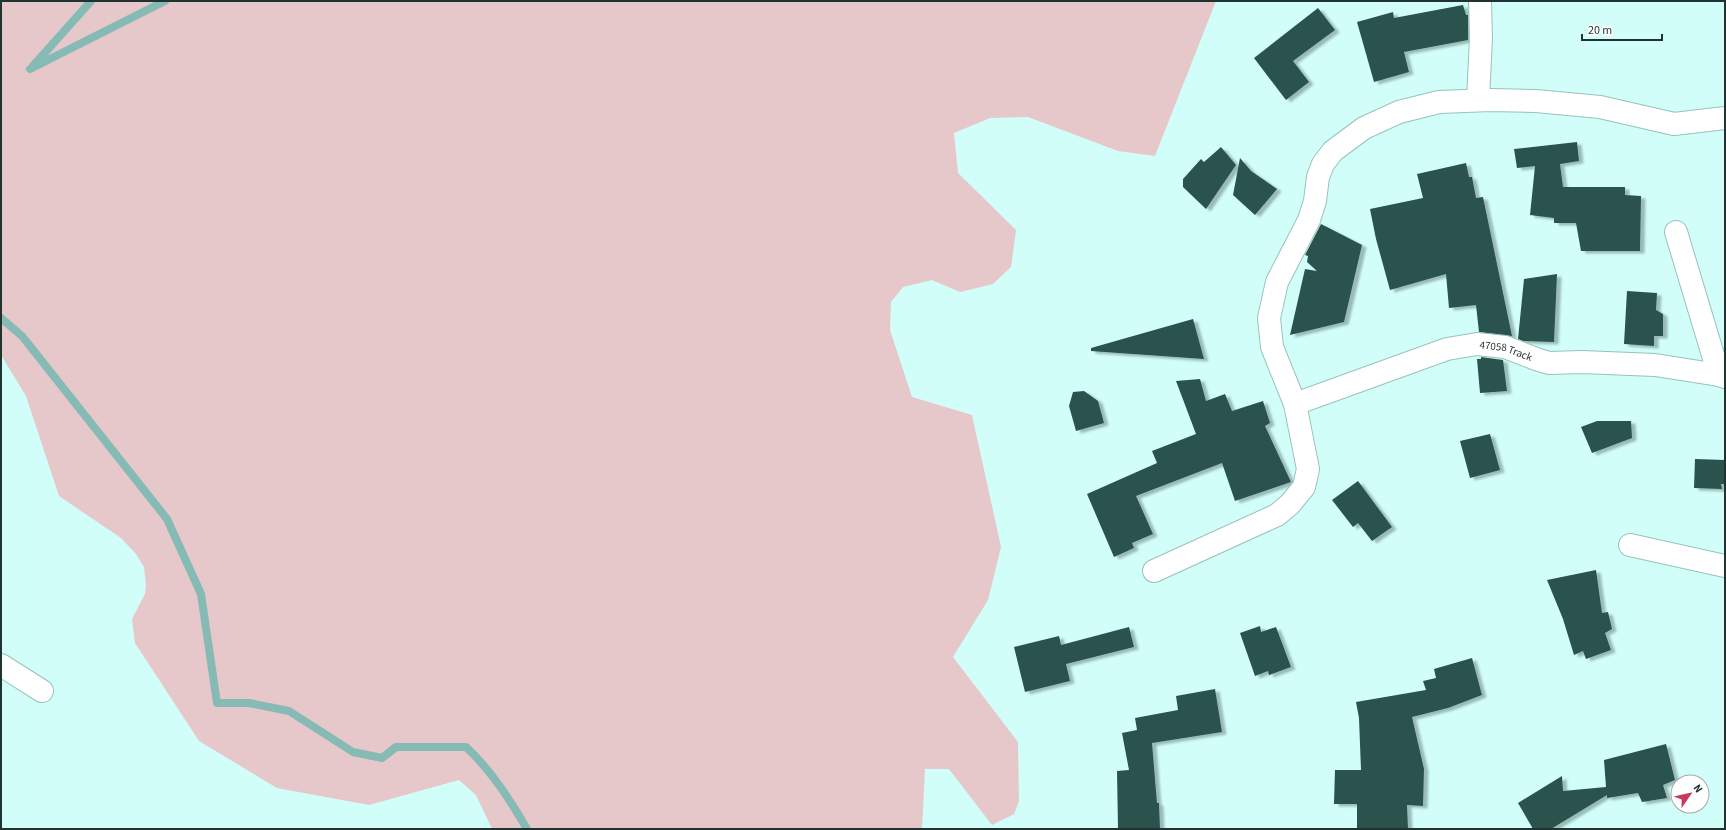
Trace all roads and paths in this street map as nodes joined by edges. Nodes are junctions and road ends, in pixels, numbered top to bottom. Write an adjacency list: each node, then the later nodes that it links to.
1 (1480, 1): 2 (street)
2 (1478, 100): 3 (street); 6 (street)
3 (1725, 118)
4 (1676, 232): 5 (street)
5 (1722, 376): 6 (street, 47058 Track)
6 (1295, 404): 9 (street)
7 (1630, 544): 8 (street)
8 (1725, 566)
9 (1154, 571)
10 (1, 665): 11 (street)
11 (42, 691)

